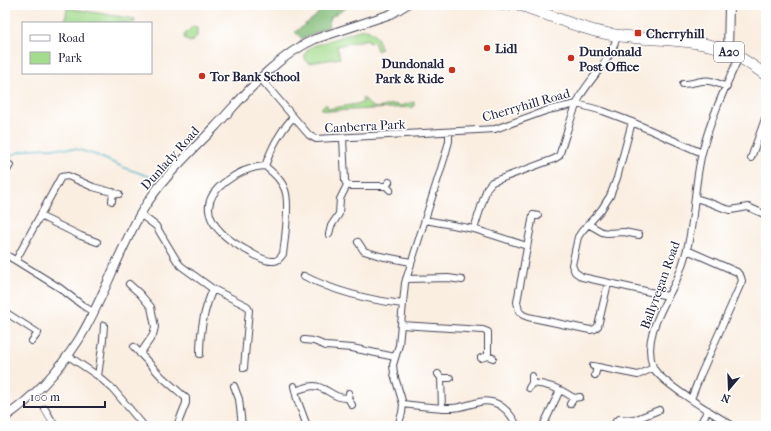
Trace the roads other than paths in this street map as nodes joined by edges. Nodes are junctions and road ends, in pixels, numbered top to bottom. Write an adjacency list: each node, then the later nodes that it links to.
1 (406, 5): 10 (street, Dunlady Road)
2 (502, 5): 3 (highway)
3 (507, 5)
4 (729, 5): 7 (street)
5 (524, 6): 6 (highway, A20)
6 (617, 35): 7 (highway, A20); 13 (street, Cherryhill Road)
7 (728, 52): 8 (highway, A20)
8 (739, 57): 9 (highway, A20); 12 (street, Ballyregan Road)
9 (766, 74)
10 (260, 78): 15 (street, Canberra Park); 26 (street, Dunlady Road)
11 (683, 84): 12 (street)
12 (727, 87): 19 (street, Ballyregan Road)
13 (577, 104): 16 (street); 17 (street, Cherryhill Road); 32 (street)
14 (766, 116): 20 (street)
15 (293, 117): 18 (street, Canberra Park); 21 (street)
16 (632, 122): 19 (street); 31 (street)
17 (449, 132): 18 (street, Canberra Park); 30 (street)
18 (343, 138): 22 (street)
19 (702, 154): 24 (street, Ballyregan Road)
20 (751, 158)
21 (265, 166): 21 (street)
22 (347, 185): 23 (street); 33 (street)
23 (389, 186)
24 (695, 198): 29 (street); 38 (street, Ballyregan Road)
25 (112, 201): 27 (street)
26 (140, 214): 47 (street); 51 (street, Dunlady Road)
27 (40, 216): 37 (street); 40 (street)
28 (538, 216): 36 (street)
29 (766, 216)
30 (425, 220): 32 (street); 41 (street)
31 (588, 224): 34 (street); 45 (street)
32 (474, 229): 36 (street)
33 (329, 234)
34 (639, 235)
35 (358, 242): 41 (street)
36 (527, 246): 45 (street)
37 (89, 248)
38 (687, 250): 48 (street, Ballyregan Road); 70 (street)
39 (5, 254): 40 (street)
40 (16, 260): 51 (street)
41 (411, 262): 43 (street)
42 (304, 276): 49 (street)
43 (406, 279): 44 (street); 49 (street)
44 (462, 280)
45 (608, 283): 48 (street)
46 (129, 284): 58 (street)
47 (213, 289): 57 (street); 62 (street)
48 (668, 296): 63 (street, Ballyregan Road)
49 (402, 304): 52 (street)
50 (5, 312): 55 (street)
51 (93, 312): 59 (street, Dunlady Road)
52 (401, 325): 60 (street); 61 (street)
53 (104, 326): 65 (street)
54 (302, 340): 60 (street)
55 (32, 342)
56 (134, 347): 58 (street)
57 (192, 347)
58 (140, 354): 83 (street)
59 (67, 355): 65 (street); 80 (street, Dunlady Road)
60 (395, 357): 71 (street)
61 (487, 357)
62 (236, 360)
63 (653, 368): 64 (street); 70 (street)
64 (595, 375)
65 (98, 376): 82 (street)
66 (532, 376): 69 (street)
67 (450, 378): 75 (street)
68 (234, 386): 84 (street)
69 (560, 390): 72 (street); 88 (street)
70 (691, 400): 77 (street)
71 (403, 404): 75 (street); 86 (street)
72 (570, 404)
73 (650, 405): 78 (street)
74 (352, 406): 85 (street)
75 (442, 408): 87 (street)
76 (660, 410): 78 (street)
77 (708, 410): 90 (street); 91 (street)
78 (652, 412): 89 (street)
79 (46, 413): 81 (street)
80 (5, 417)
81 (55, 426)
82 (144, 426)
83 (177, 426)
84 (242, 426)
85 (307, 426)
86 (398, 426)
87 (517, 426)
88 (543, 426)
89 (614, 426)
90 (699, 426)
91 (733, 426)

